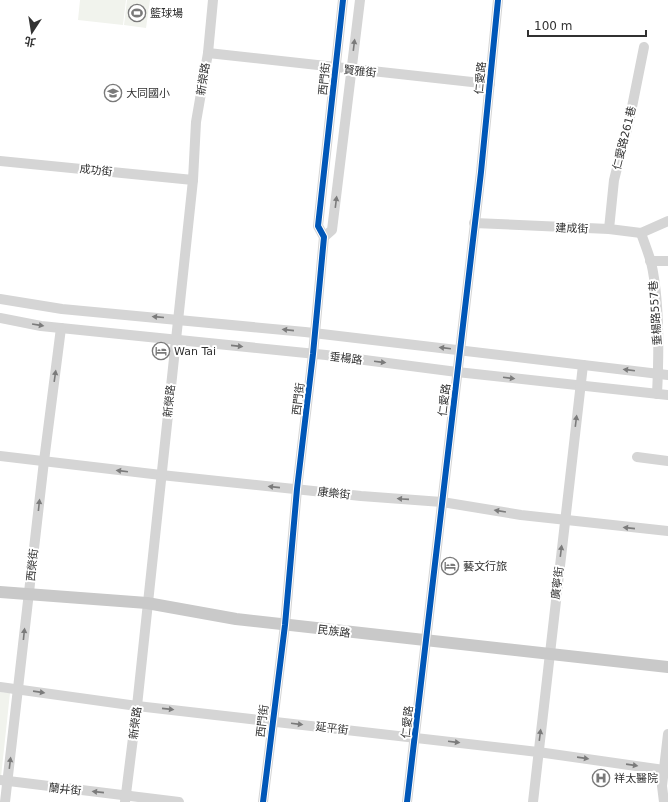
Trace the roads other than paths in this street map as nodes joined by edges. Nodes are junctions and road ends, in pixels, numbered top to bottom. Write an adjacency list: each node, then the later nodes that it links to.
1 (212, 0): 6 (street, 新榮路)
2 (343, 0): 7 (street, 西門街)
3 (360, 0): 8 (street, 西門街, one-way to 3)
4 (498, 0): 9 (street, 仁愛路)
5 (644, 47): 14 (street, 仁愛路261巷)
6 (208, 53): 7 (street, 賢雅街); 11 (street, 新榮路)
7 (336, 68): 8 (street, 賢雅街); 16 (street, 西門街)
8 (351, 70): 9 (street, 賢雅街); 16 (street, 西門街, one-way to 8)
9 (490, 84): 13 (street, 仁愛路)
10 (0, 161): 11 (street, 成功街)
11 (193, 180): 21 (street, 新榮路)
12 (668, 221): 15 (street, 建成街)
13 (474, 223): 14 (street, 建成街); 25 (street, 仁愛路)
14 (609, 229): 15 (street, 建成街)
15 (640, 232): 17 (street, 垂楊路557巷)
16 (324, 237): 23 (street, 西門街)
17 (650, 261): 18 (street); 29 (street, 垂楊路557巷)
18 (668, 261)
19 (0, 299): 21 (street, 垂楊路, one-way to 19)
20 (0, 318): 22 (street, 垂楊路, one-way to 22)
21 (178, 319): 23 (street, 垂楊路, one-way to 21); 24 (street, 新榮路)
22 (61, 328): 24 (street, 垂楊路); 35 (street, 西榮街, one-way to 22)
23 (314, 333): 25 (street, 垂楊路, one-way to 23); 26 (street, 西門街)
24 (176, 340): 26 (street, 垂楊路, one-way to 26); 37 (street, 新榮路)
25 (460, 350): 27 (street, 垂楊路); 28 (street, 仁愛路)
26 (313, 354): 28 (street, 垂楊路, one-way to 28); 38 (street, 西門街)
27 (583, 365): 29 (street, 垂楊路, one-way to 27); 30 (street, 廣寧街)
28 (457, 372): 30 (street, 垂楊路, one-way to 30); 39 (street, 仁愛路)
29 (663, 374): 31 (street, 垂楊路557巷)
30 (581, 386): 31 (street, 垂楊路); 40 (street, 廣寧街, one-way to 30)
31 (657, 394): 32 (street, 垂楊路)
32 (668, 396)
33 (0, 456): 35 (street, 康樂街)
34 (637, 457): 36 (street)
35 (44, 461): 37 (street, 康樂街, one-way to 35); 43 (street, 西榮街, one-way to 35)
36 (668, 461)
37 (161, 475): 38 (street, 康樂街, one-way to 37); 44 (street, 新榮路)
38 (297, 489): 39 (street, 康樂街, one-way to 38); 45 (street, 西門街)
39 (442, 502): 40 (street, 康樂街, one-way to 39); 46 (street, 仁愛路)
40 (564, 520): 41 (street, 康樂街, one-way to 40); 47 (street, 廣寧街, one-way to 40)
41 (668, 532)
42 (0, 592): 43 (main road, 民族路)
43 (28, 595): 44 (main road, 民族路); 50 (street, 西榮街, one-way to 43)
44 (147, 603): 45 (main road, 民族路); 51 (street, 新榮路)
45 (285, 625): 46 (main road, 民族路); 52 (street, 西門街)
46 (426, 641): 47 (main road, 民族路); 54 (street, 仁愛路)
47 (550, 653): 48 (main road, 民族路); 55 (street, 廣寧街, one-way to 47)
48 (668, 667)
49 (0, 687): 50 (street, 延平街)
50 (19, 689): 51 (street, 延平街, one-way to 51); 57 (street, 西榮街, one-way to 50)
51 (137, 706): 52 (street, 延平街, one-way to 52); 58 (street, 新榮路)
52 (272, 721): 54 (street, 延平街, one-way to 54); 61 (street, 西門街)
53 (668, 734): 56 (street)
54 (415, 737): 55 (street, 延平街, one-way to 55); 62 (street, 仁愛路)
55 (538, 752): 56 (street, 延平街, one-way to 56); 63 (street, 廣寧街)
56 (664, 770): 64 (street)
57 (4, 781): 58 (street, 蘭井街, one-way to 57); 59 (street, 西榮街)
58 (125, 798): 60 (street, 蘭井街)
59 (5, 802)
60 (179, 802)
61 (263, 802)
62 (407, 802)
63 (533, 802)
64 (664, 802)

